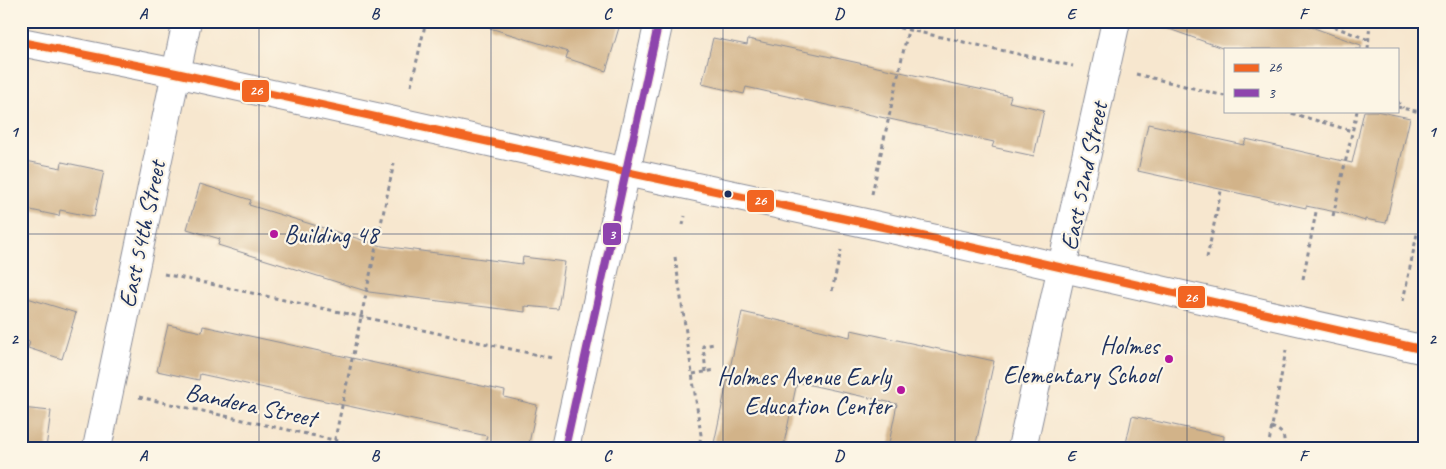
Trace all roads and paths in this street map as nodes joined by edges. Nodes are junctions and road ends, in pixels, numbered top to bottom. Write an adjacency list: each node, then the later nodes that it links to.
1 (187, 21): 14 (street, East 54th Street)
2 (426, 21): 16 (path)
3 (659, 21): 26 (street)
4 (868, 21): 9 (path)
5 (910, 21): 9 (path)
6 (1116, 21): 35 (street, East 52nd Street)
7 (1319, 21): 10 (path)
8 (1370, 21): 10 (path)
9 (908, 30): 13 (path); 27 (path)
10 (1369, 40): 12 (path)
11 (21, 42): 14 (street)
12 (1368, 48)
13 (1078, 67)
14 (176, 73): 26 (street); 51 (street, East 54th Street)
15 (1132, 74): 17 (path)
16 (411, 86)
17 (1224, 96)
18 (1398, 102): 20 (path)
19 (1398, 107): 20 (path)
20 (1404, 109): 23 (path)
21 (1287, 112): 24 (path)
22 (1356, 112): 24 (path)
23 (1425, 113)
24 (1352, 131): 30 (path)
25 (394, 163): 40 (path)
26 (626, 172): 35 (street); 54 (street)
27 (874, 187)
28 (1221, 191): 33 (path)
29 (1316, 212): 37 (path)
30 (1333, 216)
31 (1417, 234): 39 (path)
32 (675, 257): 47 (path)
33 (1207, 258)
34 (839, 259): 38 (path)
35 (1062, 268): 42 (street); 56 (street, East 52nd Street)
36 (162, 273): 40 (path)
37 (1303, 279)
38 (832, 291)
39 (1403, 301)
40 (361, 316): 43 (path); 50 (path)
41 (714, 344): 46 (path)
42 (1425, 350)
43 (552, 358)
44 (1284, 359): 49 (path)
45 (716, 370): 46 (path)
46 (706, 372): 47 (path)
47 (693, 374): 55 (path)
48 (133, 396): 50 (path, Bandera Street)
49 (1271, 427): 57 (path); 58 (path)
50 (335, 440): 52 (path); 53 (path, Bandera Street)
51 (97, 448)
52 (333, 448)
53 (370, 448)
54 (565, 448)
55 (699, 448)
56 (1022, 448)
57 (1268, 448)
58 (1297, 448)

